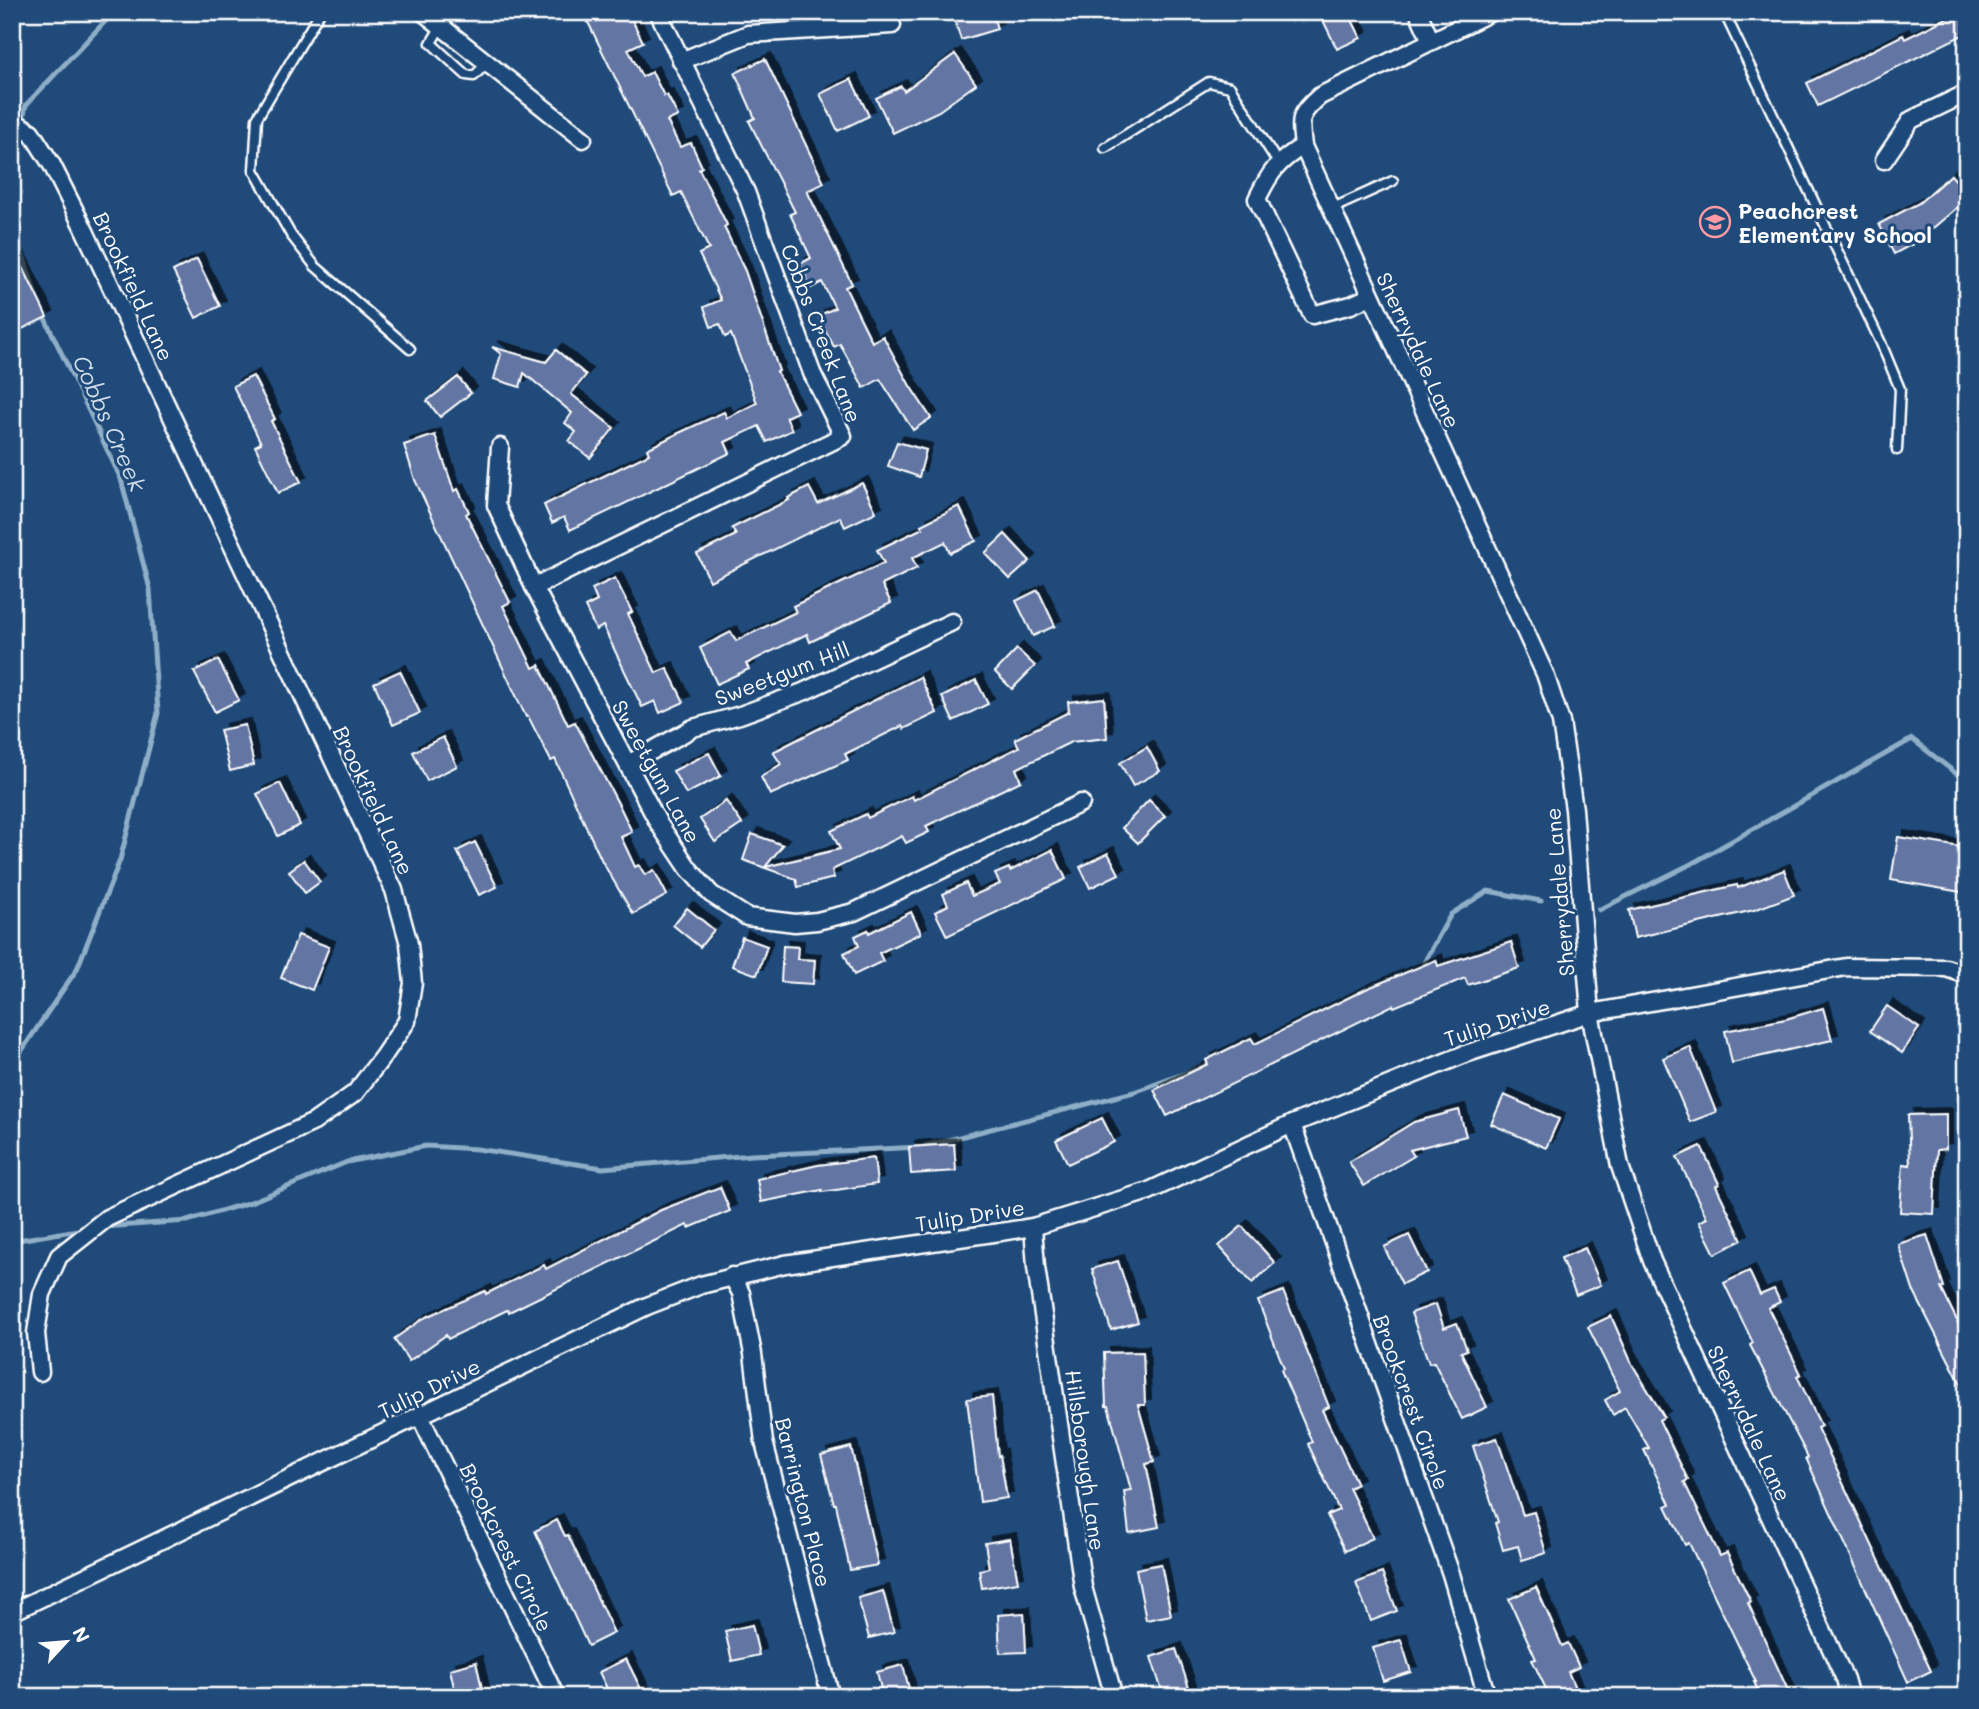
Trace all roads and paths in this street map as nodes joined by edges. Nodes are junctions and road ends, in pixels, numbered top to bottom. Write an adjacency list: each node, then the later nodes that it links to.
1 (320, 12): 22 (lane)
2 (424, 12): 8 (street)
3 (658, 12): 10 (street, Cobbs Creek Lane)
4 (1418, 12): 9 (street)
5 (1491, 12): 9 (street)
6 (1724, 12): 24 (lane)
7 (892, 24): 10 (street)
8 (441, 26): 11 (street); 11 (lane)
9 (1431, 41): 15 (street)
10 (681, 61): 25 (street, Cobbs Creek Lane)
11 (488, 62): 14 (street)
12 (1967, 93): 17 (street)
13 (12, 120): 34 (street, Brookfield Lane)
14 (583, 139)
15 (1303, 146): 18 (street); 20 (street, Sherrydale Lane)
16 (1105, 148): 18 (lane)
17 (1884, 160)
18 (1278, 163): 21 (street)
19 (1393, 181): 20 (lane)
20 (1331, 209): 21 (street, Sherrydale Lane)
21 (1371, 296): 30 (street, Sherrydale Lane)
22 (410, 349)
23 (500, 447): 25 (street, Sweetgum Lane)
24 (1897, 450)
25 (534, 587): 27 (street, Sweetgum Lane)
26 (953, 622): 27 (street, Sweetgum Hill)
27 (628, 764): 28 (street, Sweetgum Lane)
28 (1081, 803)
29 (1967, 975): 30 (street, Tulip Drive)
30 (1590, 1013): 31 (street, Tulip Drive); 41 (street, Sherrydale Lane)
31 (1292, 1124): 32 (street, Tulip Drive); 40 (street, Brookcrest Circle)
32 (1033, 1227): 33 (street, Tulip Drive); 39 (street, Hillsborough Lane)
33 (732, 1276): 35 (street, Tulip Drive); 38 (street, Barrington Place)
34 (40, 1372)
35 (420, 1416): 36 (street, Tulip Drive); 37 (street, Brookcrest Circle)
36 (12, 1612)
37 (556, 1697)
38 (831, 1697)
39 (1114, 1697)
40 (1487, 1697)
41 (1850, 1697)

